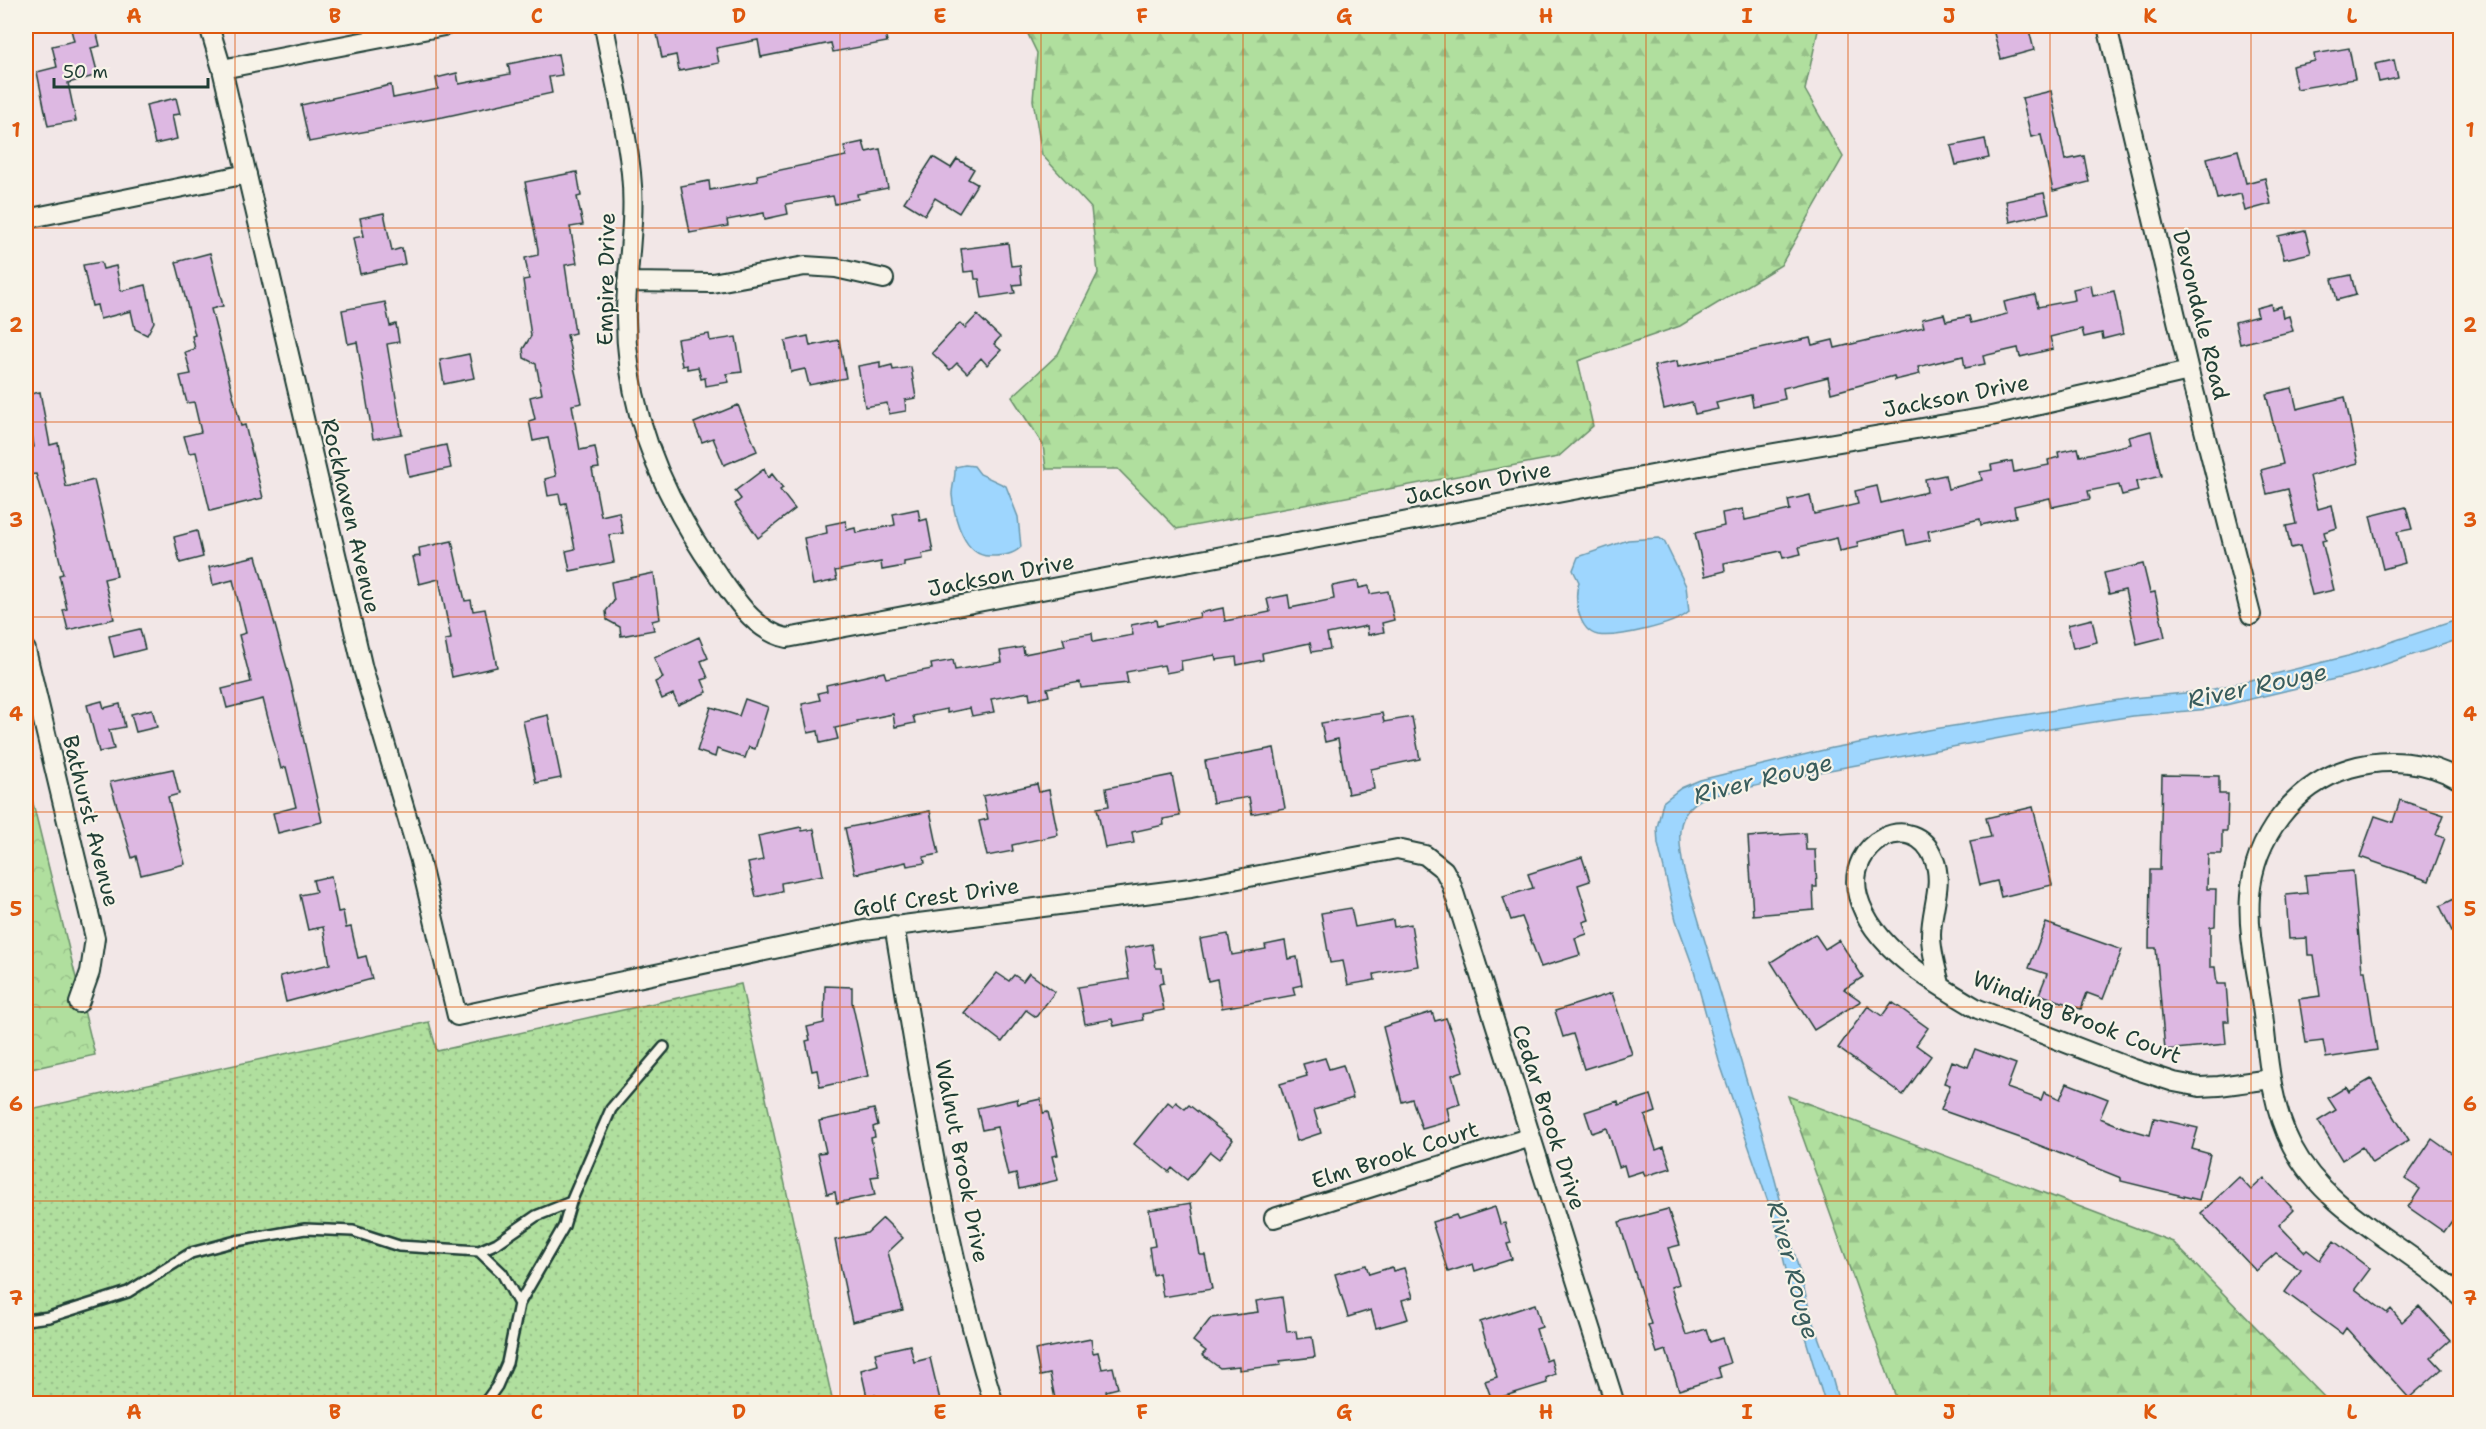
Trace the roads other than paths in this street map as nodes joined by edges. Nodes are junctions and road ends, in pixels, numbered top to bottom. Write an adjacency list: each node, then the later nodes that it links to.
1 (209, 26): 5 (street, Rockhaven Avenue)
2 (444, 26): 5 (street)
3 (604, 26): 9 (street, Empire Drive)
4 (2107, 26): 10 (street, Devondale Road)
5 (222, 69): 6 (street, Rockhaven Avenue)
6 (247, 174): 7 (street); 19 (street, Rockhaven Avenue)
7 (26, 219)
8 (884, 279): 9 (street)
9 (627, 282): 12 (street, Empire Drive)
10 (2189, 371): 11 (street, Devondale Road); 12 (street, Jackson Drive)
11 (2251, 615)
12 (776, 636)
13 (26, 650): 18 (street, Bathurst Avenue)
14 (2460, 780): 21 (street)
15 (1425, 855): 16 (street, Golf Crest Drive); 22 (street, Cedar Brook Drive)
16 (894, 925): 19 (street, Golf Crest Drive); 30 (street, Walnut Brook Drive)
17 (1940, 984): 17 (street, Winding Brook Court); 21 (street, Winding Brook Court)
18 (80, 1003)
19 (457, 1016)
20 (664, 1047): 23 (lane)
21 (2271, 1079): 26 (street)
22 (1531, 1137): 24 (street, Elm Brook Court); 31 (street, Cedar Brook Drive)
23 (571, 1202): 25 (lane); 27 (lane)
24 (1274, 1218)
25 (479, 1251): 27 (lane); 28 (lane)
26 (2460, 1296)
27 (519, 1304): 29 (lane)
28 (26, 1320)
29 (484, 1404)
30 (994, 1404)
31 (1615, 1404)

